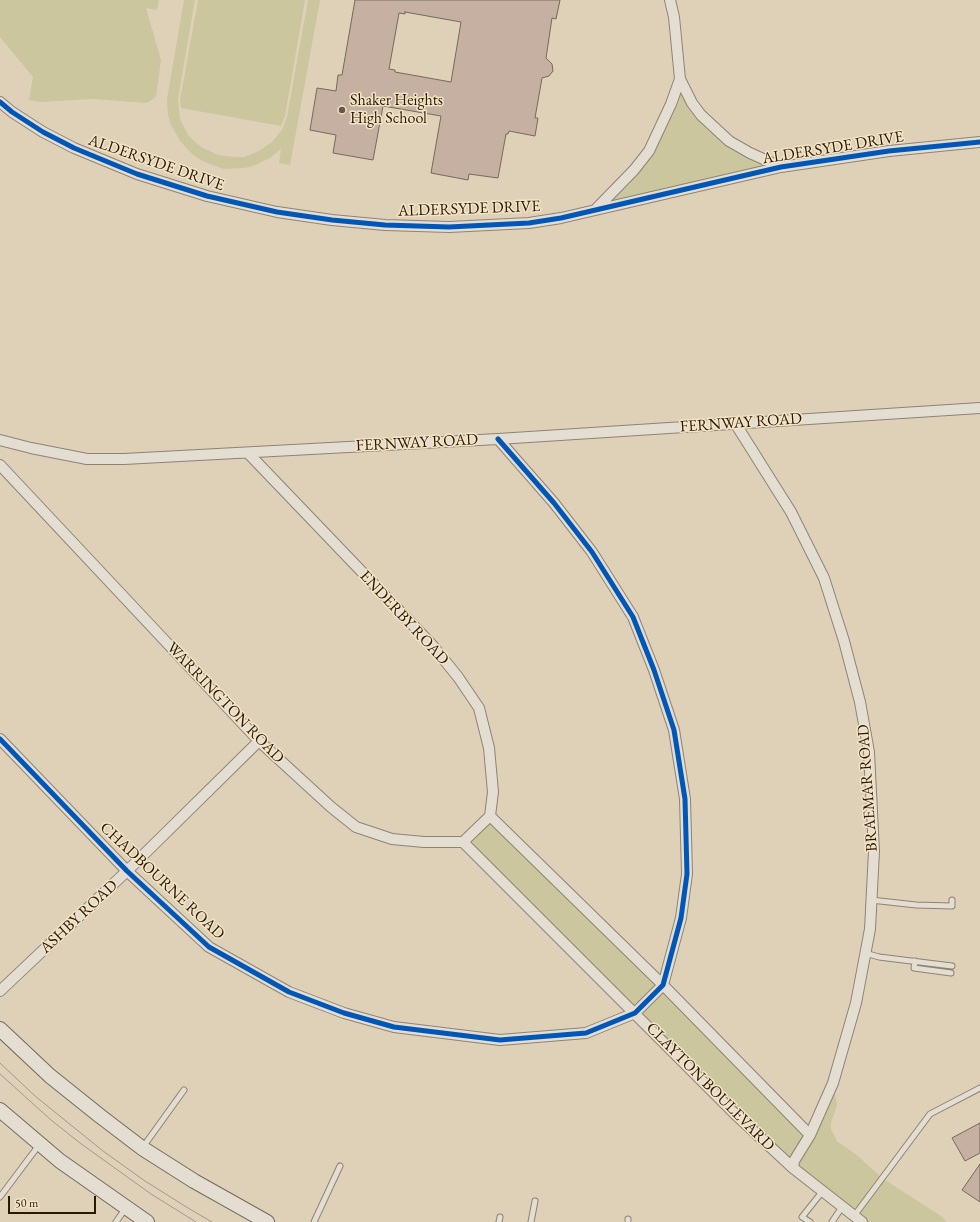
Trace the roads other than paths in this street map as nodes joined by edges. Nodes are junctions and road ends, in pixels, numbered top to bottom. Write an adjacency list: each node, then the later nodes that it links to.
1 (670, 0): 2 (street)
2 (680, 79): 5 (street); 6 (street)
3 (0, 102): 6 (street, ALDERSYDE DRIVE)
4 (980, 142): 5 (street, ALDERSYDE DRIVE)
5 (782, 167): 6 (street, ALDERSYDE DRIVE)
6 (596, 209)
7 (980, 408): 8 (street, FERNWAY ROAD)
8 (735, 423): 9 (street, FERNWAY ROAD); 18 (street, BRAEMAR ROAD)
9 (498, 439): 11 (street, FERNWAY ROAD); 24 (street)
10 (0, 440): 11 (street, FERNWAY ROAD)
11 (248, 453): 15 (street, ENDERBY ROAD)
12 (0, 465): 14 (street, WARRINGTON ROAD)
13 (0, 739): 17 (street, CHADBOURNE ROAD)
14 (259, 741): 16 (street, WARRINGTON ROAD); 17 (street, ASHBY ROAD)
15 (490, 816): 16 (street); 24 (street)
16 (463, 842): 26 (street, CLAYTON BOULEVARD)
17 (127, 871): 25 (street, ASHBY ROAD); 26 (street, CHADBOURNE ROAD)
18 (871, 900): 19 (lane); 20 (street, BRAEMAR ROAD)
19 (952, 900)
20 (865, 953): 21 (lane); 31 (street, BRAEMAR ROAD)
21 (915, 961): 22 (lane); 23 (lane)
22 (952, 966)
23 (951, 973)
24 (663, 985): 26 (street); 31 (street)
25 (0, 991)
26 (635, 1013): 35 (street, CLAYTON BOULEVARD)
27 (0, 1029): 33 (main road)
28 (980, 1088): 41 (lane)
29 (184, 1090): 33 (lane)
30 (0, 1110): 32 (main road)
31 (810, 1135): 35 (street, BRAEMAR ROAD)
32 (39, 1144): 37 (lane); 40 (main road)
33 (142, 1148): 44 (main road)
34 (340, 1166): 45 (lane)
35 (793, 1168): 36 (street, CLAYTON BOULEVARD)
36 (822, 1192): 39 (street, CLAYTON BOULEVARD); 47 (lane)
37 (0, 1197)
38 (535, 1200): 46 (lane)
39 (842, 1207): 41 (street, CLAYTON BOULEVARD); 48 (lane)
40 (126, 1208): 42 (lane); 43 (main road)
41 (854, 1216): 49 (street, CLAYTON BOULEVARD)
42 (116, 1222)
43 (147, 1222)
44 (267, 1222)
45 (314, 1222)
46 (531, 1222)
47 (810, 1222)
48 (832, 1222)
49 (862, 1222)

